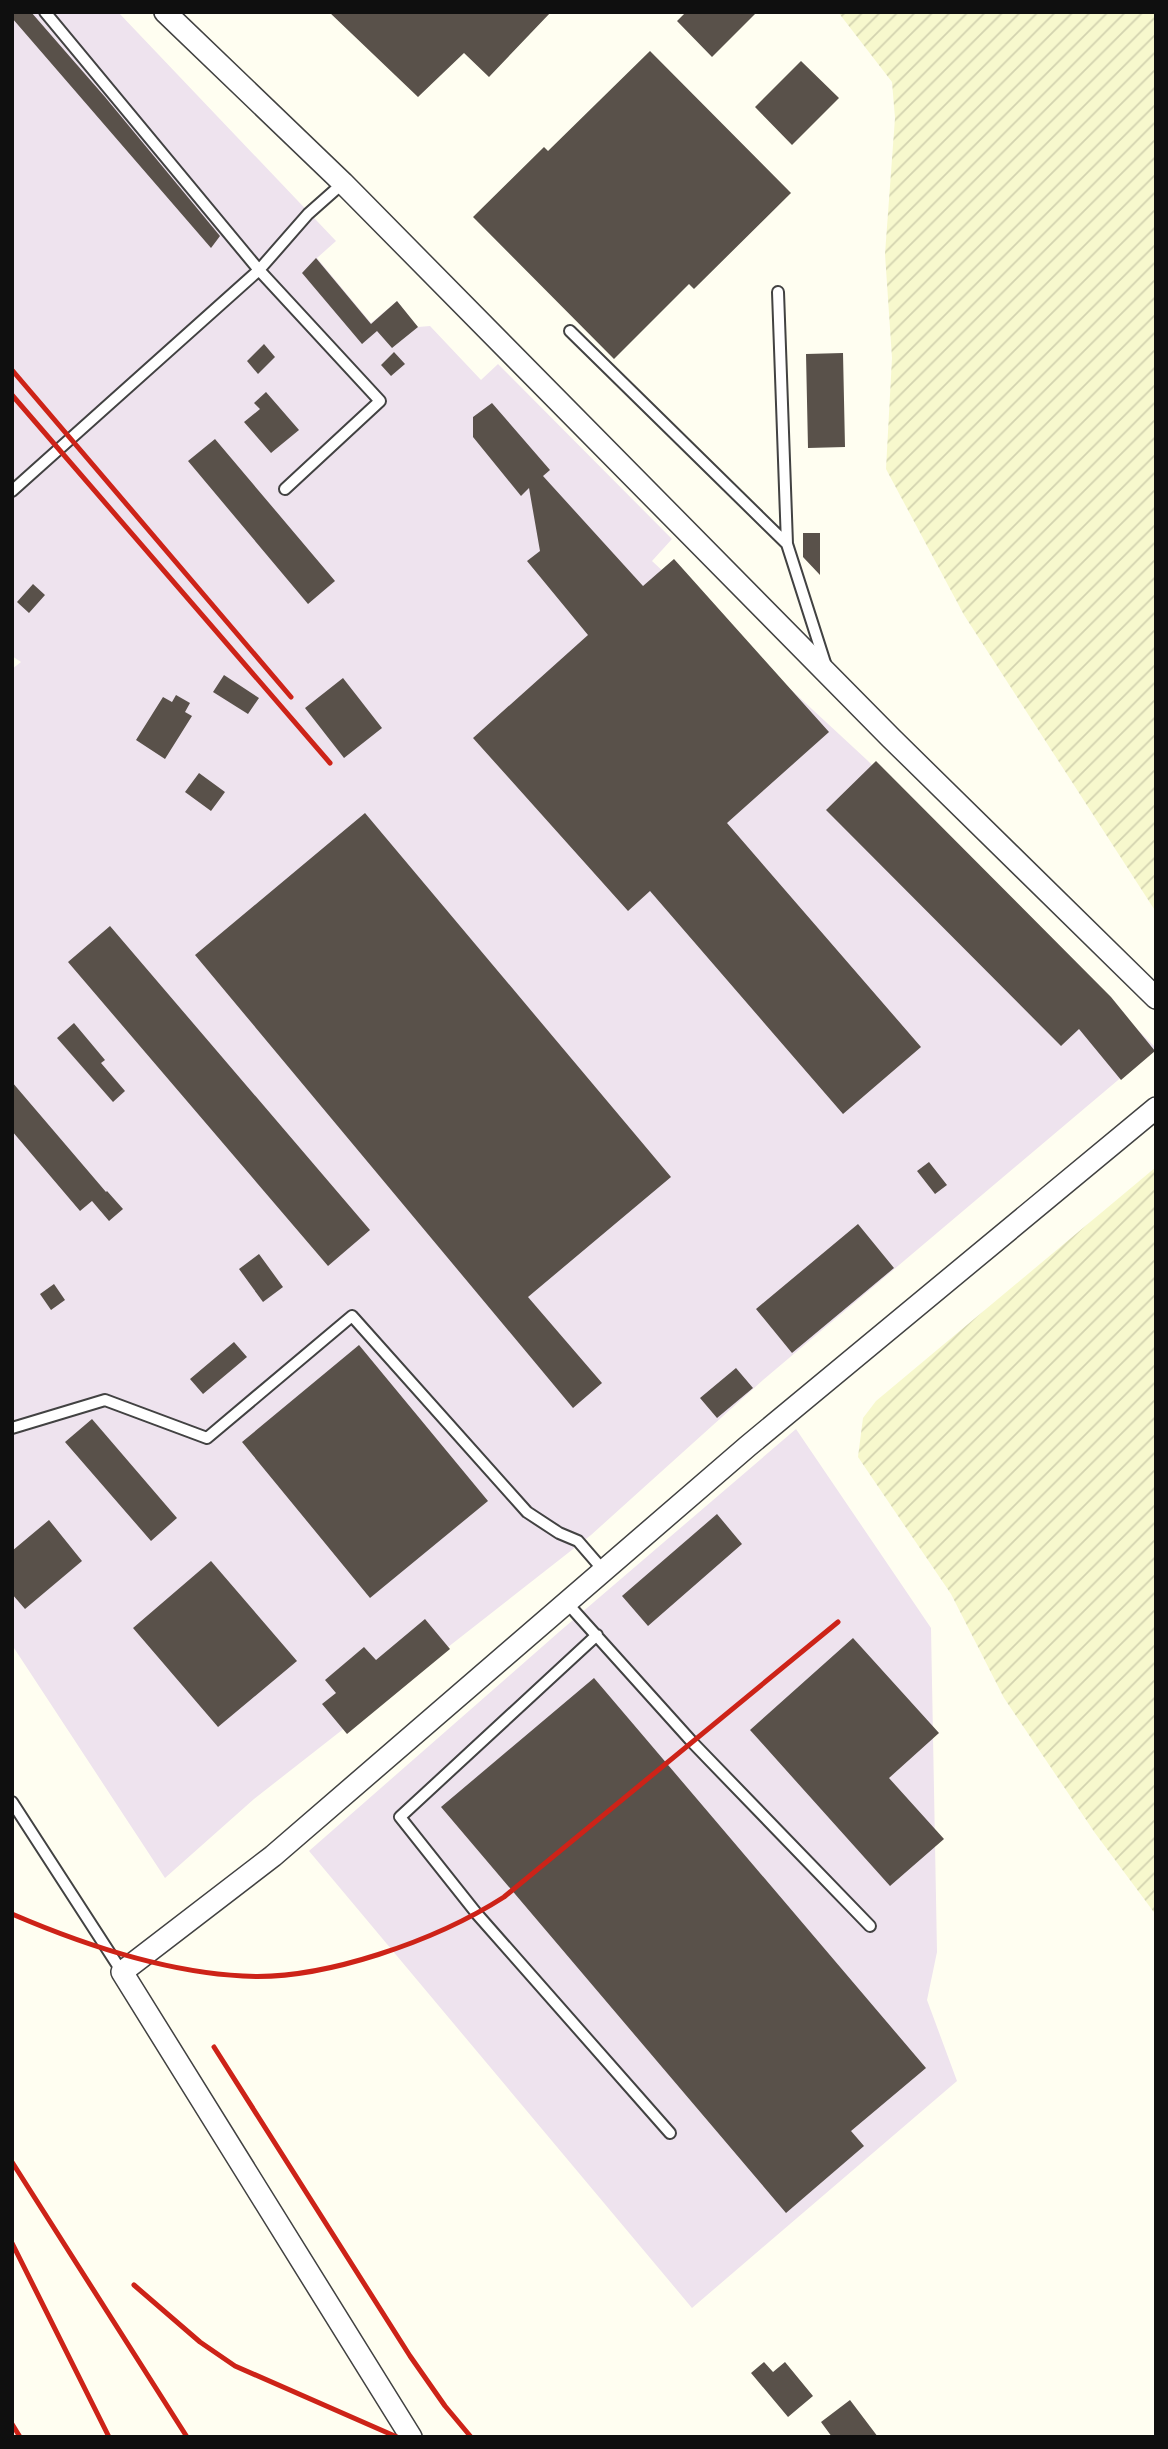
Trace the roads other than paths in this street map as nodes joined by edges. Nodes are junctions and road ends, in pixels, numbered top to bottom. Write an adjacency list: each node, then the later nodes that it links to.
1 (45, 12): 4 (lane)
2 (166, 12): 3 (street)
3 (343, 183): 4 (lane); 10 (street)
4 (258, 270): 7 (lane); 8 (lane)
5 (778, 292): 9 (lane)
6 (570, 331): 9 (lane)
7 (285, 489)
8 (12, 491)
9 (787, 544): 10 (lane)
10 (829, 675): 11 (street)
11 (1156, 998)
12 (1156, 1108): 14 (street)
13 (12, 1428): 14 (lane)
14 (604, 1571): 15 (street)
15 (567, 1603): 16 (lane); 19 (street)
16 (597, 1635): 18 (lane); 20 (lane)
17 (12, 1802): 19 (lane)
18 (870, 1926)
19 (122, 1972): 21 (street)
20 (670, 2133)
21 (411, 2437)

